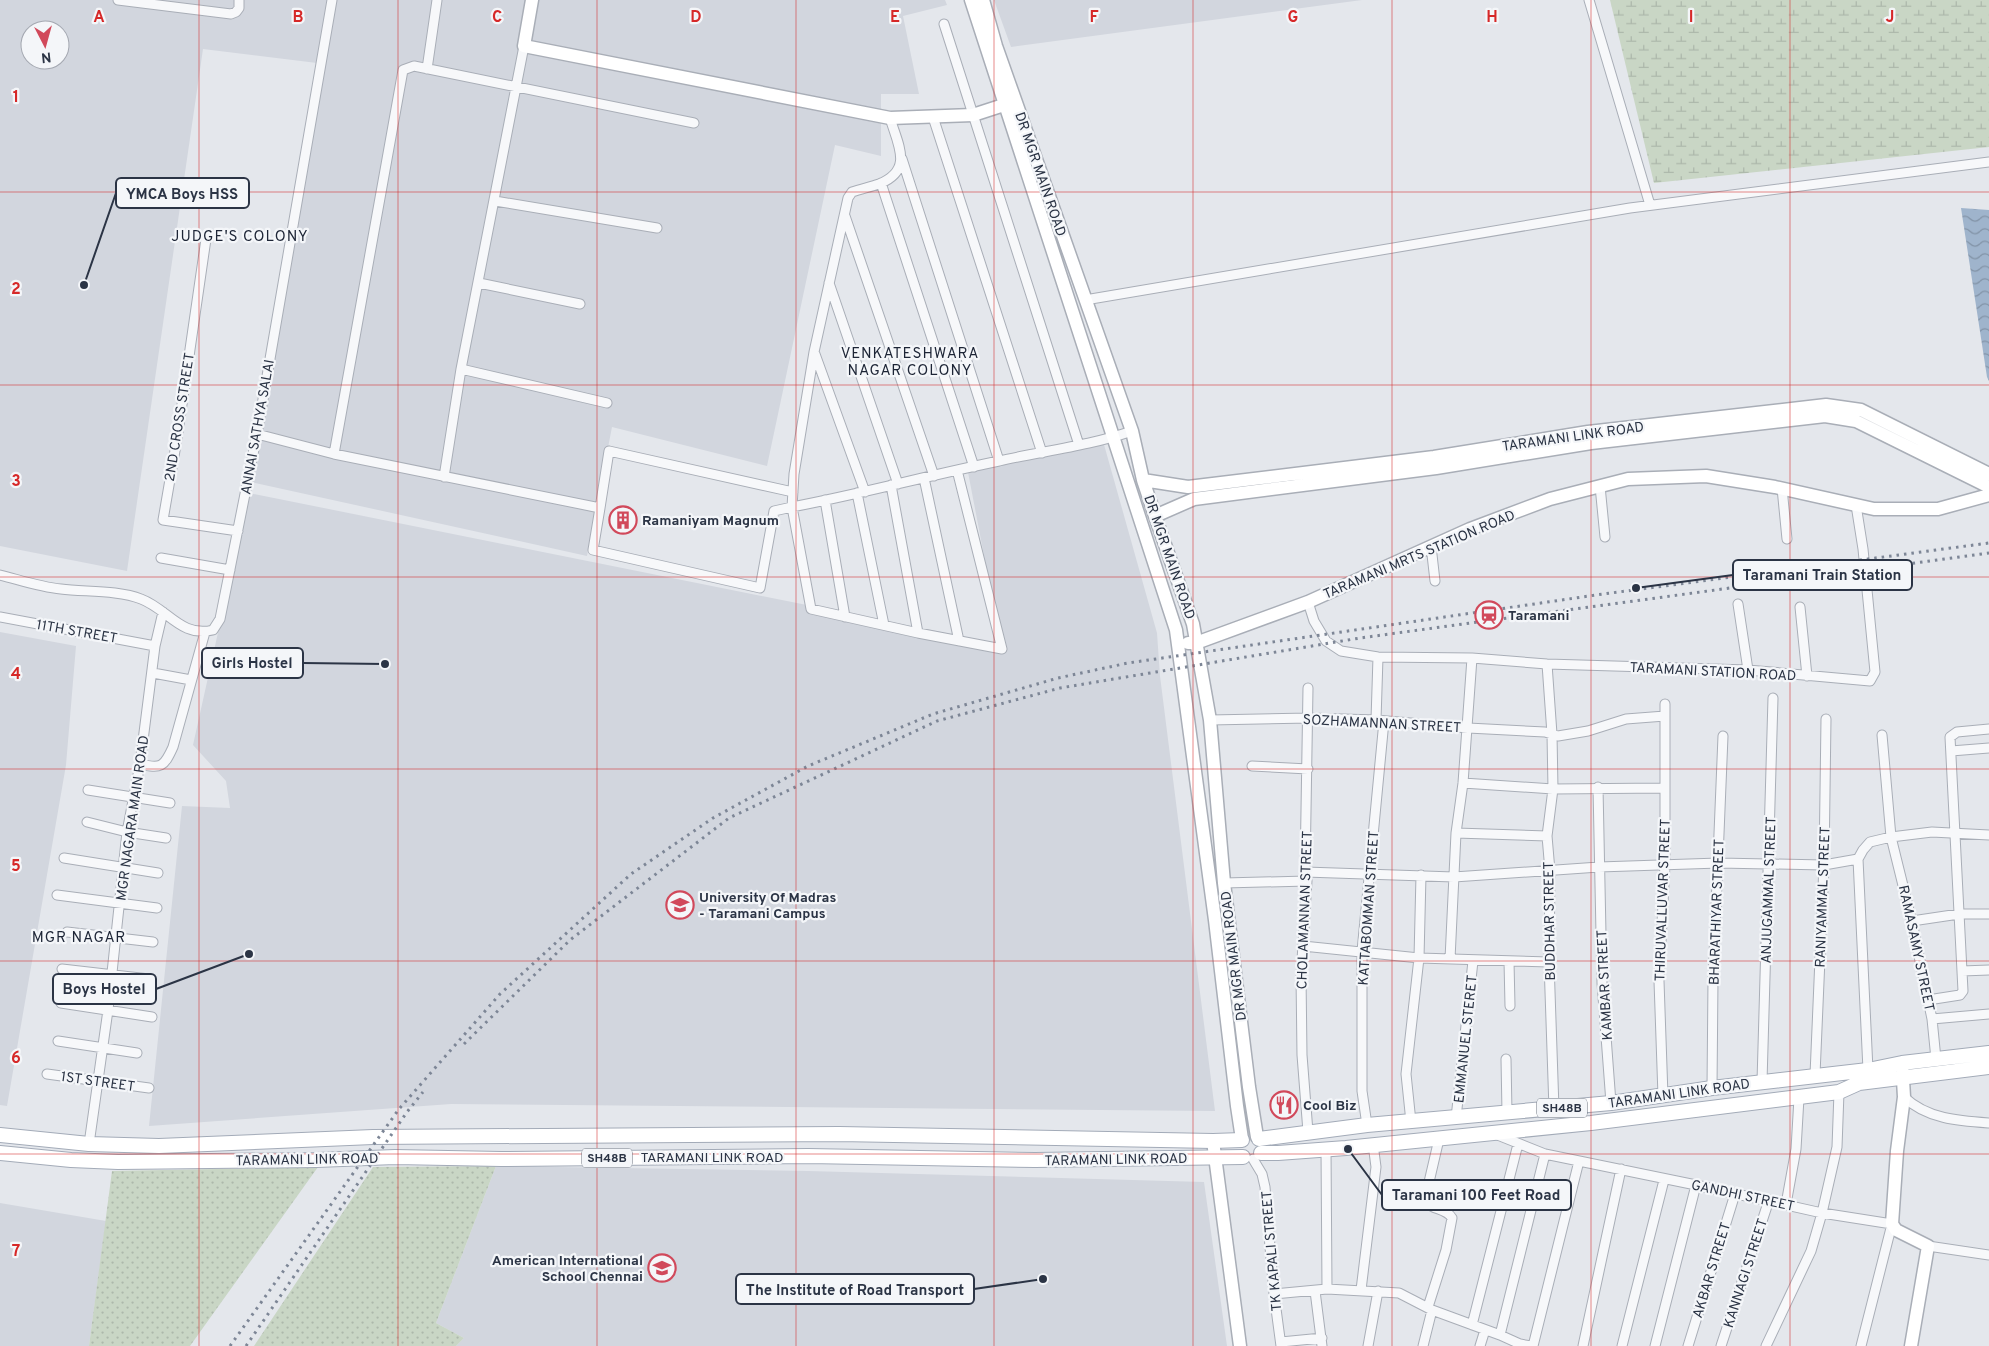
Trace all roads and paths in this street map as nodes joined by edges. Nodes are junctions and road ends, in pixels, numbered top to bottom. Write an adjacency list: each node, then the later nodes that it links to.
1 (118, 0): 2 (street)
2 (239, 0)
3 (332, 0): 34 (street, ANNAI SATHYA SALAI)
4 (437, 0): 11 (street)
5 (532, 0): 10 (street)
6 (971, 0): 13 (street, DR MGR MAIN ROAD)
7 (983, 0): 13 (street, DR MGR MAIN ROAD)
8 (1589, 0): 22 (street)
9 (944, 24): 14 (street)
10 (524, 46): 12 (street); 16 (street)
11 (427, 69): 12 (street); 38 (street)
12 (516, 87): 17 (street); 21 (street)
13 (1010, 103): 14 (street); 28 (street, DR MGR MAIN ROAD); 35 (street, DR MGR MAIN ROAD)
14 (972, 115): 15 (street); 36 (street)
15 (933, 117): 16 (street); 37 (street)
16 (890, 118): 18 (street)
17 (694, 123)
18 (902, 159): 20 (street); 39 (street)
19 (1989, 162): 22 (street)
20 (881, 183): 23 (street); 40 (street)
21 (494, 201): 24 (street); 27 (street)
22 (1650, 205): 28 (street)
23 (844, 215): 26 (street); 43 (street)
24 (657, 228)
25 (206, 239): 59 (street, 2ND CROSS STREET)
26 (829, 282): 30 (street); 47 (street)
27 (479, 283): 29 (street); 31 (street)
28 (1085, 300): 33 (street, DR MGR MAIN ROAD)
29 (580, 304)
30 (814, 352): 51 (street); 52 (street)
31 (462, 369): 32 (street); 44 (street)
32 (606, 404)
33 (1132, 431): 35 (street); 46 (street, DR MGR MAIN ROAD)
34 (257, 434): 38 (street); 59 (street, ANNAI SATHYA SALAI)
35 (1114, 437): 36 (street); 78 (street, DR MGR MAIN ROAD)
36 (1079, 445): 37 (street)
37 (1042, 453): 39 (street)
38 (334, 454): 44 (street)
39 (999, 461): 40 (street)
40 (974, 467): 41 (street)
41 (956, 470): 43 (street); 76 (street)
42 (1989, 474): 46 (street, TARAMANI LINK ROAD)
43 (934, 476): 45 (street)
44 (444, 477): 57 (street)
45 (924, 478): 47 (street); 76 (street)
46 (1143, 480): 58 (street, DR MGR MAIN ROAD)
47 (895, 485): 52 (street); 75 (street)
48 (1600, 486): 50 (street, TARAMANI MRTS STATION ROAD); 60 (street); 62 (street, TARAMANI MRTS STATION ROAD)
49 (1989, 486): 58 (street, TARAMANI LINK ROAD)
50 (1782, 488): 55 (street, TARAMANI MRTS STATION ROAD); 61 (street)
51 (793, 492): 56 (street); 57 (street)
52 (861, 493): 54 (street); 73 (street)
53 (1989, 495): 55 (street, TARAMANI MRTS STATION ROAD)
54 (825, 500): 56 (street); 72 (street)
55 (1856, 505): 85 (street, TARAMANI STATION ROAD)
56 (792, 507): 57 (street); 72 (street)
57 (600, 508)
58 (1154, 516): 77 (street, DR MGR MAIN ROAD)
59 (238, 531): 64 (street, ANNAI SATHYA SALAI)
60 (1605, 537)
61 (1787, 539)
62 (1431, 546): 66 (street); 67 (street, TARAMANI MRTS STATION ROAD)
63 (161, 558): 64 (street)
64 (230, 570): 74 (street, ANNAI SATHYA SALAI)
65 (0, 575): 70 (street)
66 (1435, 581)
67 (1308, 602): 77 (street, TARAMANI MRTS STATION ROAD); 80 (street, TARAMANI STATION ROAD)
68 (1738, 604): 83 (street)
69 (1800, 606): 85 (street)
70 (163, 612): 74 (street); 79 (street, MGR NAGARA MAIN ROAD)
71 (0, 617): 79 (street, 11TH STREET)
72 (845, 617): 73 (street)
73 (884, 625): 75 (street)
74 (205, 632): 86 (street)
75 (918, 633): 76 (street)
76 (959, 640)
77 (1196, 643): 78 (street, TARAMANI MRTS STATION ROAD); 93 (street, DR MGR MAIN ROAD)
78 (1178, 644): 193 (street, DR MGR MAIN ROAD)
79 (155, 646): 84 (street, MGR NAGARA MAIN ROAD)
80 (1378, 657): 81 (street, TARAMANI STATION ROAD); 94 (street, KATTABOMMAN STREET)
81 (1472, 658): 82 (street, TARAMANI STATION ROAD); 95 (street)
82 (1548, 664): 83 (street, TARAMANI STATION ROAD); 97 (street, BUDDHAR STREET)
83 (1748, 670): 85 (street, TARAMANI STATION ROAD)
84 (153, 673): 86 (street); 102 (street, MGR NAGARA MAIN ROAD)
85 (1807, 676)
86 (191, 680): 102 (street)
87 (1308, 688): 91 (street, CHOLAMANNAN STREET)
88 (1773, 698): 123 (street, ANJUGAMMAL STREET)
89 (1665, 704): 90 (street, THIRUVALLUVAR STREET)
90 (1665, 716): 97 (street, SOZHAMANNAN STREET); 107 (street, THIRUVALLUVAR STREET)
91 (1309, 718): 93 (street, SOZHAMANNAN STREET); 94 (street, SOZHAMANNAN STREET); 104 (street, CHOLAMANNAN STREET)
92 (1826, 719): 125 (street, RANIYAMMAL STREET)
93 (1210, 720): 134 (street, DR MGR MAIN ROAD)
94 (1380, 720): 95 (street, SOZHAMANNAN STREET); 130 (street, KATTABOMMAN STREET)
95 (1468, 728): 97 (street, SOZHAMANNAN STREET); 105 (street)
96 (1989, 729): 101 (street)
97 (1552, 734): 109 (street, BUDDHAR STREET)
98 (1882, 735): 118 (street, RAMASAMY STREET)
99 (1723, 736): 122 (street, BHARATHIYAR STREET)
100 (1989, 748): 101 (street)
101 (1951, 751): 115 (street)
102 (140, 764): 110 (street, MGR NAGARA MAIN ROAD)
103 (1252, 766): 104 (street)
104 (1308, 769): 131 (street, CHOLAMANNAN STREET)
105 (1464, 783): 109 (street); 114 (street)
106 (1598, 787): 107 (street); 109 (street); 127 (street, KAMBAR STREET)
107 (1664, 788): 124 (street, THIRUVALLUVAR STREET)
108 (88, 790): 110 (street)
109 (1553, 790): 117 (street, BUDDHAR STREET)
110 (134, 796): 111 (street); 113 (street, MGR NAGARA MAIN ROAD)
111 (170, 803)
112 (86, 822): 113 (street)
113 (127, 832): 119 (street); 126 (street, MGR NAGARA MAIN ROAD)
114 (1456, 833): 117 (street); 133 (street)
115 (1954, 834): 116 (street); 118 (street); 138 (street)
116 (1989, 835)
117 (1547, 836): 128 (street, BUDDHAR STREET)
118 (1891, 837): 121 (street); 140 (street, RAMASAMY STREET)
119 (166, 838)
120 (64, 858): 126 (street)
121 (1858, 859): 125 (street); 171 (street)
122 (1719, 863): 123 (street); 124 (street); 178 (street, BHARATHIYAR STREET)
123 (1770, 864): 125 (street); 176 (street, ANJUGAMMAL STREET)
124 (1665, 865): 127 (street); 180 (street, THIRUVALLUVAR STREET)
125 (1824, 865): 173 (street, RANIYAMMAL STREET)
126 (124, 867): 129 (street); 136 (street, MGR NAGARA MAIN ROAD)
127 (1599, 867): 128 (street); 183 (street, KAMBAR STREET)
128 (1550, 871): 133 (street); 150 (street, BUDDHAR STREET)
129 (158, 873)
130 (1368, 873): 131 (street); 132 (street); 145 (street, KATTABOMMAN STREET)
131 (1306, 876): 134 (street); 144 (street, CHOLAMANNAN STREET)
132 (1421, 876): 133 (street); 146 (street)
133 (1454, 876): 147 (street)
134 (1224, 883): 199 (street, DR MGR MAIN ROAD)
135 (57, 895): 136 (street)
136 (120, 902): 137 (street); 142 (street, MGR NAGARA MAIN ROAD)
137 (157, 908)
138 (1959, 914): 139 (street); 140 (street); 153 (street)
139 (1989, 914)
140 (1912, 920): 156 (street, RAMASAMY STREET)
141 (67, 932): 142 (street)
142 (116, 937): 143 (street); 154 (street, MGR NAGARA MAIN ROAD)
143 (153, 942)
144 (1303, 946): 145 (street); 190 (street, CHOLAMANNAN STREET)
145 (1362, 951): 146 (street); 189 (street, KATTABOMMAN STREET)
146 (1419, 958): 147 (street); 187 (street)
147 (1450, 959): 148 (street)
148 (1473, 961): 149 (street); 186 (street, EMMANUEL STERET)
149 (1509, 961): 150 (street); 158 (street)
150 (1549, 962): 184 (street, BUDDHAR STREET)
151 (62, 969): 154 (street)
152 (1989, 970): 153 (street)
153 (1962, 971): 156 (street)
154 (111, 976): 155 (street); 159 (street, MGR NAGARA MAIN ROAD)
155 (149, 979)
156 (1928, 1000): 162 (street, RAMASAMY STREET)
157 (61, 1004): 159 (street)
158 (1510, 1006)
159 (108, 1010): 161 (street); 164 (street, MGR NAGARA MAIN ROAD)
160 (1989, 1014): 162 (street)
161 (152, 1016)
162 (1932, 1019): 168 (street, RAMASAMY STREET)
163 (58, 1041): 164 (street)
164 (103, 1048): 166 (street); 175 (street, MGR NAGARA MAIN ROAD)
165 (1989, 1052): 168 (main road, TARAMANI LINK ROAD / SH48B)
166 (137, 1053)
167 (1506, 1059): 185 (street)
168 (1936, 1059): 169 (main road, TARAMANI LINK ROAD / SH48B)
169 (1902, 1063): 171 (main road, TARAMANI LINK ROAD / SH48B); 174 (street)
170 (1989, 1067): 174 (main road, TARAMANI LINK ROAD / SH48B)
171 (1868, 1070): 173 (main road, TARAMANI LINK ROAD / SH48B)
172 (47, 1074): 175 (street, 1ST STREET)
173 (1814, 1075): 176 (main road, TARAMANI LINK ROAD / SH48B)
174 (1903, 1078): 179 (main road, TARAMANI LINK ROAD / SH48B); 181 (street)
175 (98, 1081): 177 (street, 1ST STREET); 196 (street, MGR NAGARA MAIN ROAD)
176 (1762, 1082): 178 (main road, TARAMANI LINK ROAD / SH48B)
177 (148, 1088)
178 (1712, 1088): 180 (main road, TARAMANI LINK ROAD / SH48B)
179 (1840, 1092): 182 (main road, TARAMANI LINK ROAD / SH48B); 211 (street)
180 (1663, 1096): 183 (main road, TARAMANI LINK ROAD / SH48B)
181 (1904, 1097): 188 (street); 212 (street)
182 (1799, 1098): 191 (main road, TARAMANI LINK ROAD / SH48B); 210 (street)
183 (1611, 1103): 184 (main road, TARAMANI LINK ROAD / SH48B)
184 (1554, 1109): 185 (main road, TARAMANI LINK ROAD / SH48B)
185 (1507, 1113): 186 (main road, TARAMANI LINK ROAD / SH48B)
186 (1456, 1118): 187 (main road, TARAMANI LINK ROAD / SH48B)
187 (1410, 1122): 189 (main road, TARAMANI LINK ROAD / SH48B)
188 (1989, 1123)
189 (1367, 1125): 190 (main road, TARAMANI LINK ROAD / SH48B)
190 (1308, 1132): 199 (main road, TARAMANI LINK ROAD)
191 (1495, 1134): 194 (main road, TARAMANI LINK ROAD / SH48B); 198 (street, GANDHI STREET)
192 (0, 1135): 196 (main road, TARAMANI LINK ROAD / SH48B)
193 (1242, 1139): 195 (main road, TARAMANI LINK ROAD / SH48B); 199 (main road)
194 (1438, 1139): 197 (main road, TARAMANI LINK ROAD / SH48B); 220 (street)
195 (1213, 1141): 196 (main road, TARAMANI LINK ROAD / SH48B); 203 (street)
196 (89, 1144)
197 (1373, 1144): 200 (main road, TARAMANI LINK ROAD / SH48B); 216 (street)
198 (1518, 1144): 202 (street, GANDHI STREET); 221 (street)
199 (1255, 1149): 200 (main road, TARAMANI LINK ROAD); 203 (main road, TARAMANI LINK ROAD / SH48B); 219 (street, TK KAPALI STREET)
200 (1326, 1149): 215 (street)
201 (0, 1153): 203 (main road, TARAMANI LINK ROAD / SH48B)
202 (1545, 1154): 204 (street, GANDHI STREET); 223 (street)
203 (1214, 1158): 227 (street)
204 (1579, 1161): 205 (street, GANDHI STREET); 231 (street)
205 (1620, 1170): 206 (street, GANDHI STREET); 232 (street)
206 (1664, 1180): 207 (street, GANDHI STREET); 233 (street)
207 (1696, 1184): 208 (street, GANDHI STREET); 234 (street)
208 (1735, 1194): 209 (street, GANDHI STREET); 235 (street, AKBAR STREET)
209 (1769, 1200): 210 (street, GANDHI STREET); 236 (street, KANNAGI STREET)
210 (1786, 1204): 211 (street, GANDHI STREET)
211 (1822, 1213): 212 (street, GANDHI STREET); 237 (street)
212 (1892, 1224): 213 (street, GANDHI STREET); 238 (street)
213 (1928, 1246): 214 (street, GANDHI STREET); 239 (street)
214 (1989, 1255)
215 (1327, 1289): 216 (street); 217 (street)
216 (1361, 1290): 218 (street)
217 (1315, 1291): 219 (street); 224 (street)
218 (1378, 1291): 220 (street); 228 (street)
219 (1274, 1294): 225 (street, TK KAPALI STREET)
220 (1430, 1308): 221 (street); 229 (street)
221 (1472, 1325): 222 (street)
222 (1485, 1330): 223 (street); 230 (street)
223 (1500, 1334): 226 (street)
224 (1322, 1342): 225 (street)
225 (1281, 1344)
226 (1520, 1345): 231 (street)
227 (1240, 1346)
228 (1368, 1346)
229 (1423, 1346)
230 (1480, 1346)
231 (1532, 1346)
232 (1583, 1346)
233 (1622, 1346)
234 (1655, 1346)
235 (1688, 1346)
236 (1721, 1346)
237 (1766, 1346)
238 (1861, 1346)
239 (1911, 1346)

